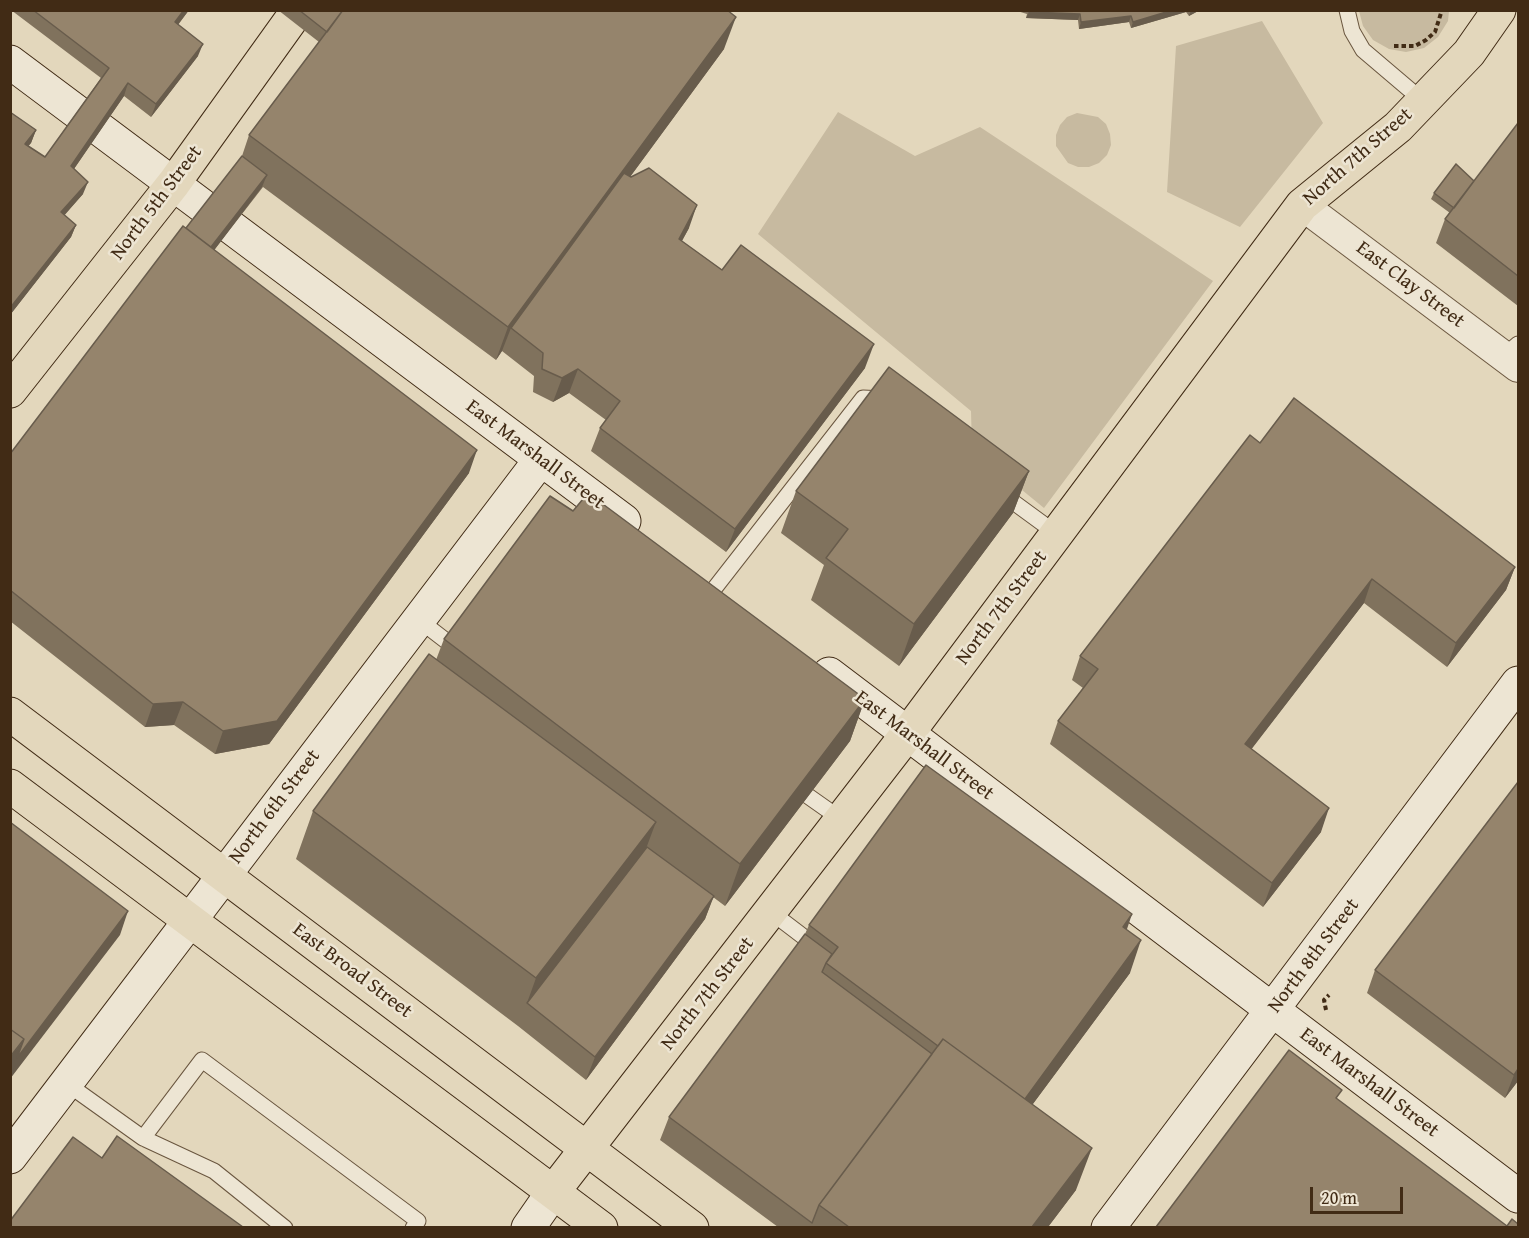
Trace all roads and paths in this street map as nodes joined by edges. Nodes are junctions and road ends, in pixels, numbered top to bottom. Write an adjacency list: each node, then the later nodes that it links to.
1 (298, 10): 8 (main road, North 5th Street)
2 (1347, 10): 7 (lane)
3 (1442, 10): 5 (path)
4 (1499, 10): 7 (main road, North 7th Street)
5 (1390, 45)
6 (10, 62): 8 (street, East Marshall Street)
7 (1423, 101): 9 (main road, North 7th Street)
8 (174, 183): 11 (main road, North 5th Street); 13 (street, East Marshall Street)
9 (1302, 204): 10 (street, East Clay Street); 15 (main road, North 7th Street)
10 (1514, 355)
11 (10, 391)
12 (899, 411): 18 (lane)
13 (541, 459): 16 (street, East Marshall Street); 19 (street, North 6th Street)
14 (987, 482): 15 (lane)
15 (1057, 534): 24 (main road, North 7th Street)
16 (644, 536)
17 (689, 569): 18 (street)
18 (726, 597)
19 (419, 621): 20 (lane); 28 (street, North 6th Street)
20 (454, 647)
21 (805, 656): 24 (street, East Marshall Street)
22 (1518, 682): 33 (street, North 8th Street)
23 (10, 714): 28 (main road, East Broad Street)
24 (908, 733): 27 (main road, North 7th Street); 33 (street, East Marshall Street)
25 (10, 786): 30 (main road)
26 (808, 796): 27 (lane)
27 (842, 820): 29 (main road, North 7th Street)
28 (224, 875): 30 (street, North 6th Street); 37 (main road, East Broad Street)
29 (771, 912): 31 (lane); 37 (main road, North 7th Street)
30 (190, 920): 35 (street, North 6th Street); 39 (main road)
31 (808, 941)
32 (1329, 995): 34 (path)
33 (1274, 1010): 40 (street, East Marshall Street); 46 (street, North 8th Street)
34 (1326, 1011)
35 (66, 1083): 36 (lane); 38 (street, North 6th Street)
36 (143, 1138): 41 (lane); 42 (lane)
37 (587, 1149): 39 (main road, North 7th Street); 45 (main road, East Broad Street)
38 (10, 1157)
39 (554, 1192): 43 (street, North 7th Street); 44 (main road)
40 (1518, 1196)
41 (285, 1227)
42 (413, 1227)
43 (528, 1227)
44 (601, 1227)
45 (692, 1227)
46 (1108, 1227)

